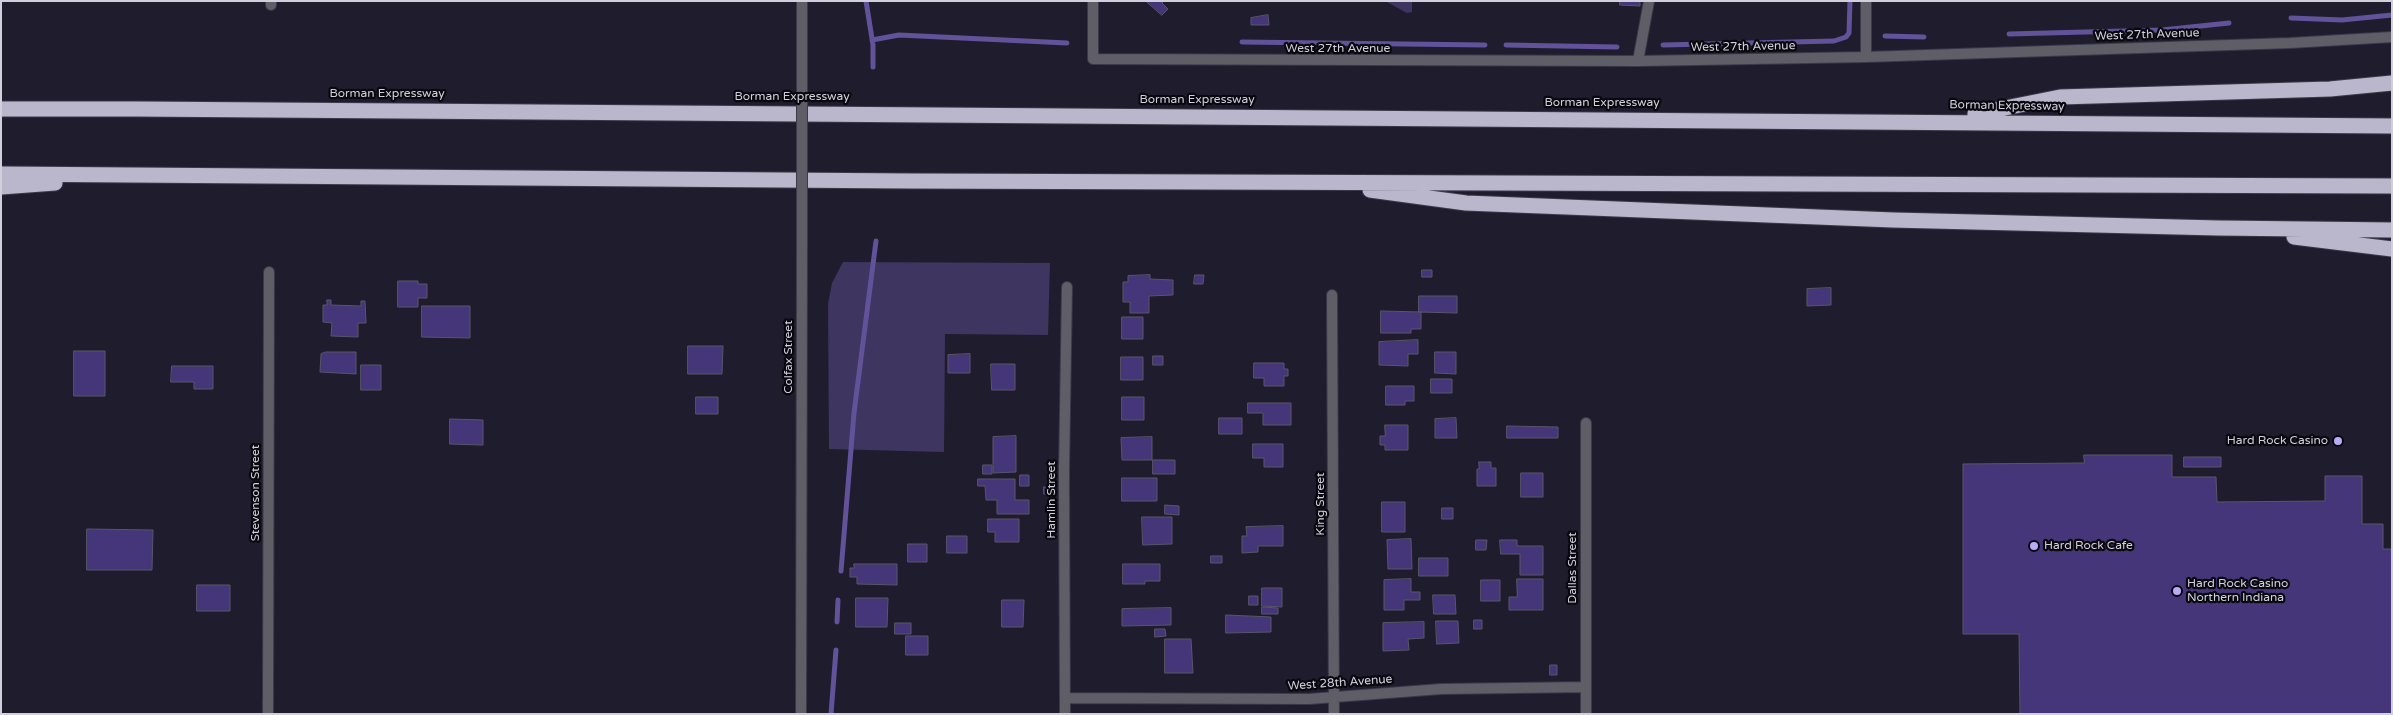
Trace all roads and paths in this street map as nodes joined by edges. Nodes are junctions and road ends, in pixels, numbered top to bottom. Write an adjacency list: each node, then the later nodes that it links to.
1 (802, 1): 28 (street, Colfax Street, bridge)
2 (1093, 1): 7 (street, West 27th Avenue)
3 (1649, 1): 7 (street)
4 (1866, 1): 6 (street)
5 (2392, 37): 6 (street, West 27th Avenue)
6 (1866, 57): 7 (street, West 27th Avenue)
7 (1638, 61)
8 (2392, 84): 10 (highway)
9 (1, 109): 10 (highway, Borman Expressway)
10 (1944, 120): 11 (highway, Borman Expressway)
11 (2392, 126)
12 (1, 174): 13 (highway)
13 (179, 174): 14 (highway); 16 (highway)
14 (1310, 182): 15 (highway); 17 (highway)
15 (2392, 186)
16 (1, 187)
17 (2218, 228): 18 (highway); 19 (highway)
18 (2392, 230)
19 (2392, 249)
20 (269, 272): 27 (street, Stevenson Street)
21 (1067, 287): 25 (street, Hamlin Street)
22 (1332, 295): 26 (street, King Street)
23 (1586, 422): 24 (street, Dallas Street)
24 (1586, 687): 26 (street, West 28th Avenue); 31 (street, Dallas Street)
25 (1065, 698): 26 (street, West 28th Avenue); 29 (street, Hamlin Street)
26 (1334, 698): 30 (street, King Street)
27 (268, 714)
28 (801, 714)
29 (1065, 714)
30 (1334, 714)
31 (1586, 714)

